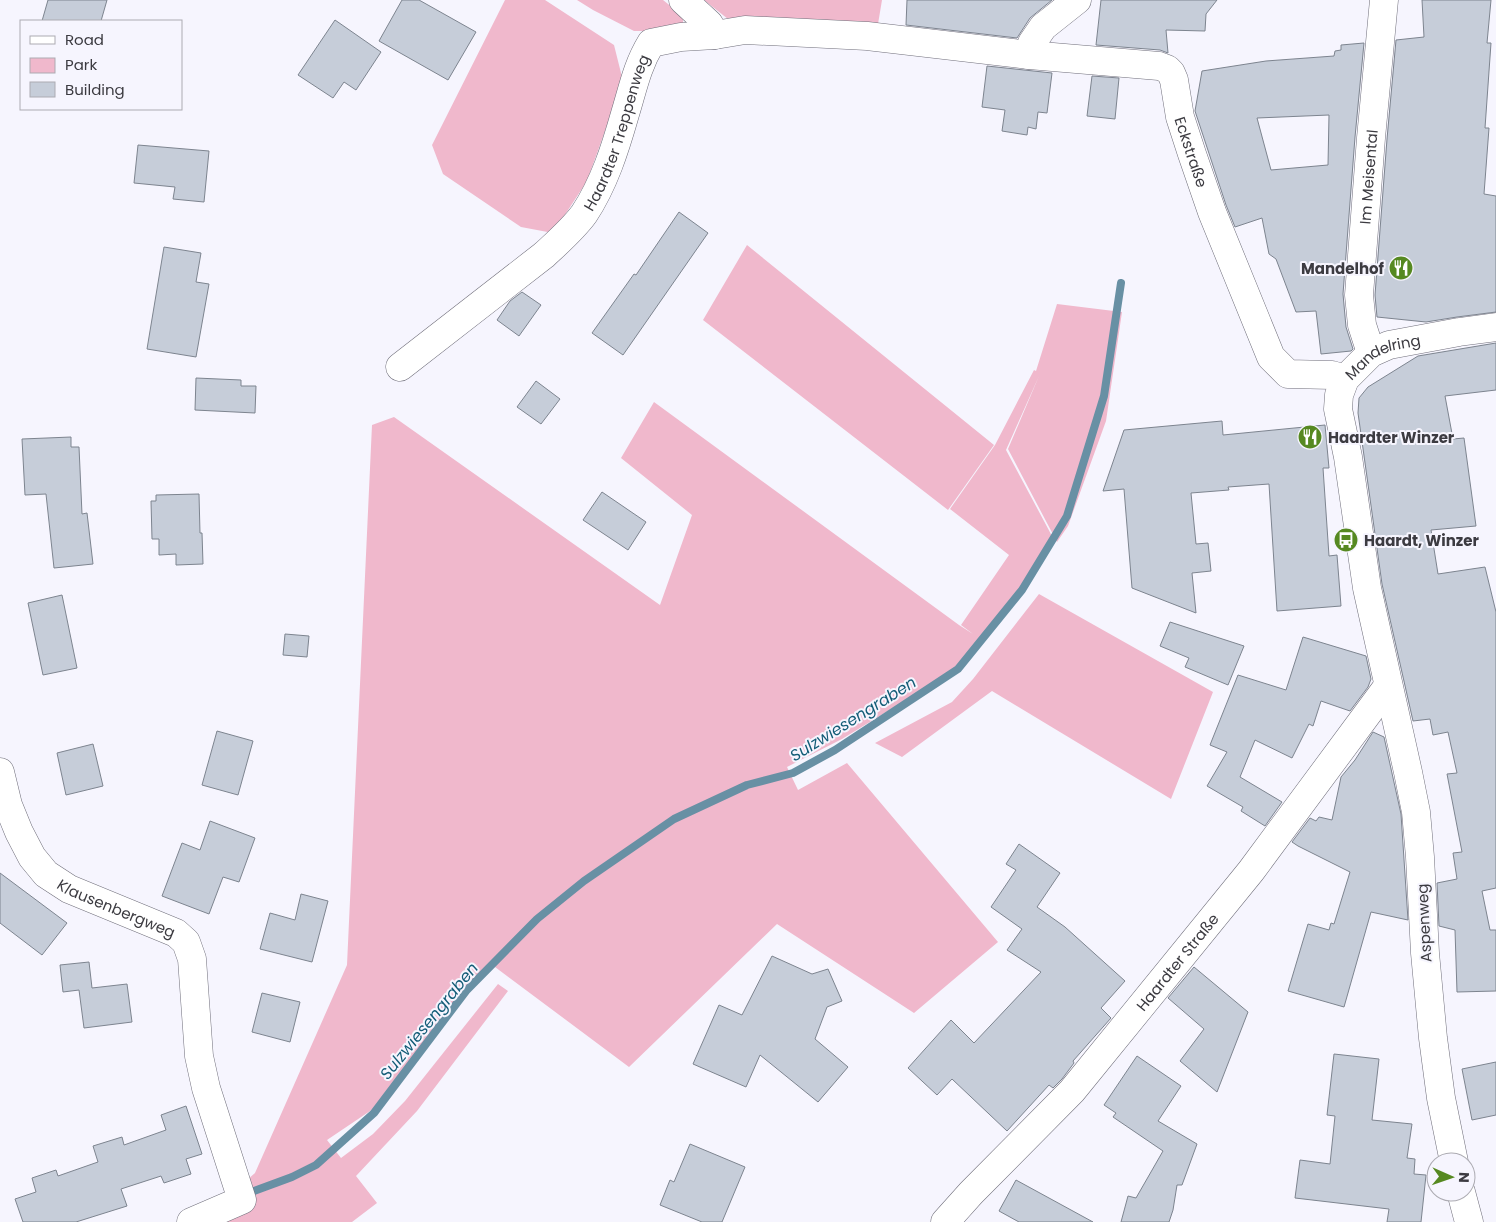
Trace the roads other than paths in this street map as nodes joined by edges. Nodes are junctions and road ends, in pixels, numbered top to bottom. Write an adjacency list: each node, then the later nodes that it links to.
1 (682, 0): 4 (street)
2 (1077, 0): 5 (street)
3 (1384, 0): 7 (street, Im Meisental)
4 (715, 35): 5 (street, Haardter Treppenweg); 8 (street, Haardter Treppenweg)
5 (1029, 55): 9 (street, Eckstraße)
6 (1496, 327): 7 (street, Mandelring)
7 (1371, 353): 9 (street, Mandelring)
8 (400, 367)
9 (1345, 379): 10 (street, Mandelring)
10 (1388, 686): 12 (street, Aspenweg); 15 (street, Haardter Straße)
11 (0, 772): 14 (street, Klausenbergweg)
12 (1452, 1152)
13 (1463, 1202): 16 (street)
14 (191, 1222)
15 (945, 1222)
16 (1468, 1222)

